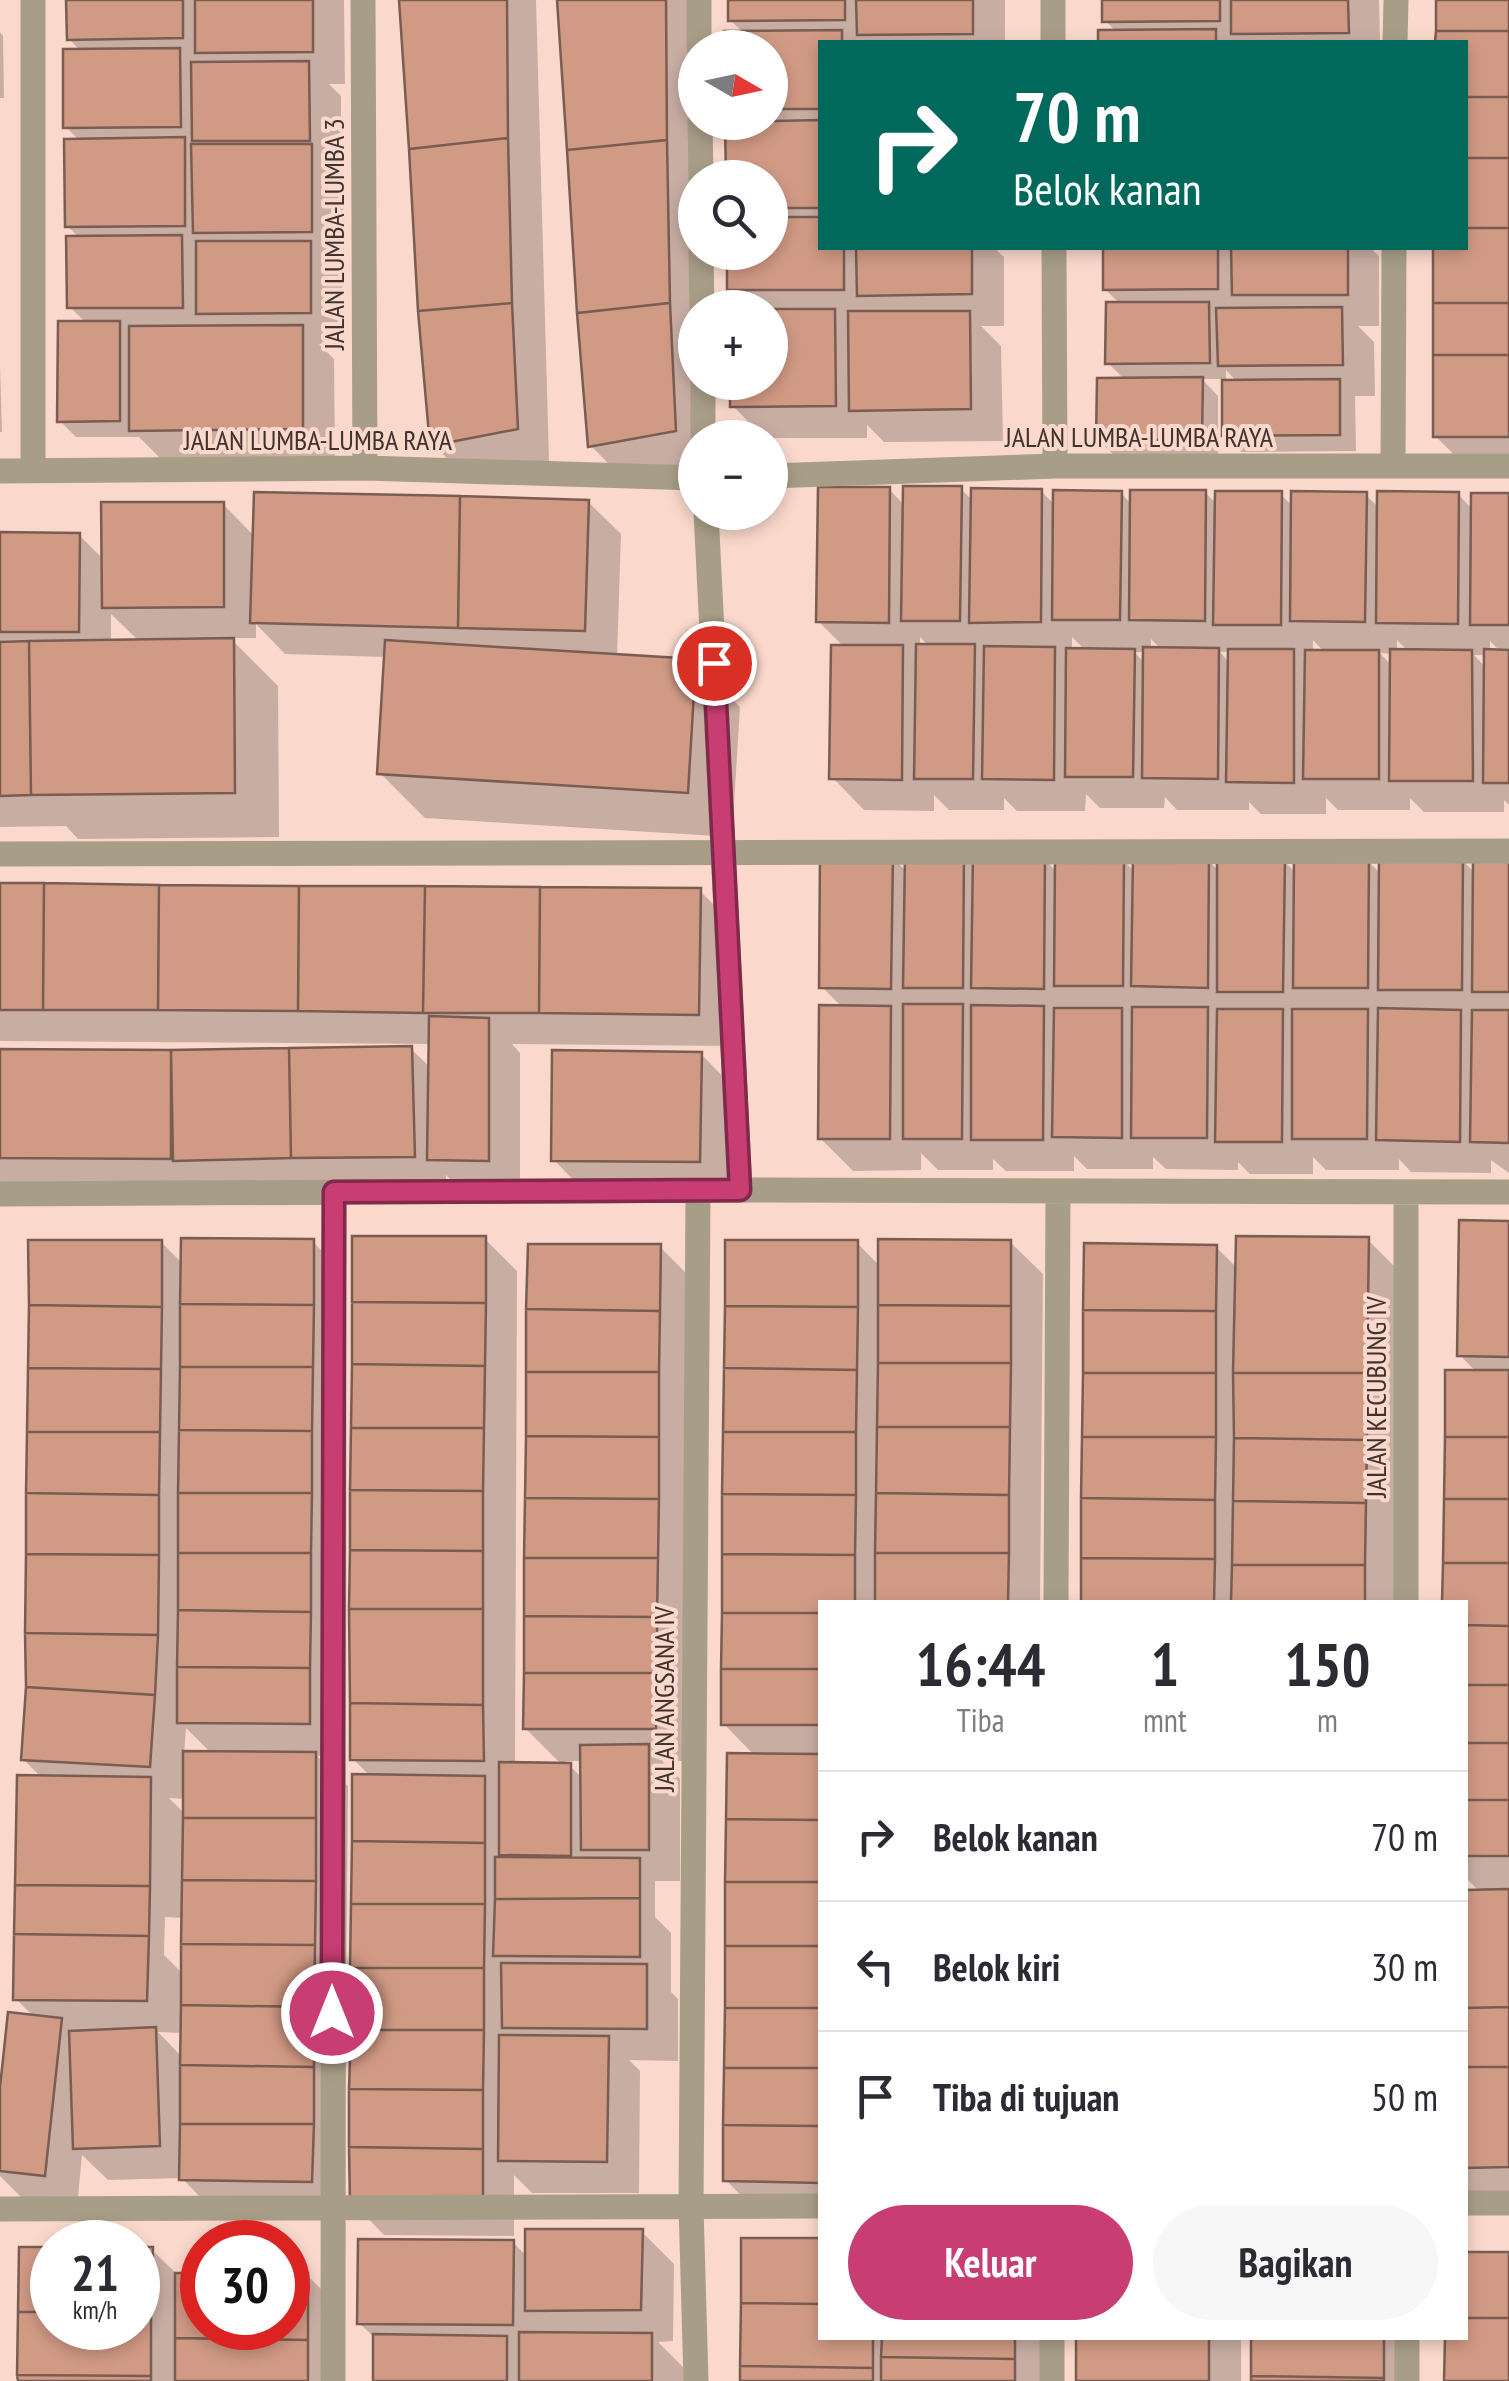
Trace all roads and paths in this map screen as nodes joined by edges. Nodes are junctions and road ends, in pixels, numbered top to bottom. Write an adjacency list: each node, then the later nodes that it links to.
1 (33, 0): 16 (street)
2 (363, 0): 14 (street, JALAN LUMBA-LUMBA 3)
3 (698, 0): 6 (street)
4 (1053, 0): 7 (street)
5 (1396, 0): 8 (street)
6 (699, 30)
7 (1053, 40)
8 (1395, 40)
9 (1054, 250): 11 (street)
10 (1394, 250): 12 (street)
11 (1055, 466): 12 (street, JALAN LUMBA-LUMBA RAYA); 17 (street, JALAN LUMBA-LUMBA RAYA)
12 (1393, 466): 13 (street, JALAN LUMBA-LUMBA RAYA)
13 (1509, 466)
14 (365, 468): 16 (street, JALAN LUMBA-LUMBA RAYA); 18 (street, JALAN LUMBA-LUMBA RAYA)
15 (0, 470): 16 (street, JALAN LUMBA-LUMBA RAYA)
16 (32, 470)
17 (788, 475)
18 (678, 477)
19 (707, 530): 21 (street)
20 (1509, 850): 21 (street)
21 (725, 851): 22 (street); 23 (street)
22 (0, 854)
23 (740, 1190): 25 (street); 28 (street)
24 (334, 1192): 25 (street); 29 (street); 36 (street)
25 (698, 1192): 34 (street, JALAN ANGSANA IV)
26 (1406, 1192): 27 (street); 28 (street); 31 (street, JALAN KECUBUNG IV)
27 (1509, 1192)
28 (1058, 1193): 30 (street)
29 (0, 1194)
30 (1056, 1600)
31 (1406, 1600)
32 (1468, 2203): 33 (street)
33 (1509, 2203)
34 (690, 2206): 35 (street); 36 (street); 41 (street, JALAN ANGSANA IV)
35 (818, 2206)
36 (332, 2208): 37 (street); 40 (street)
37 (0, 2209)
38 (1052, 2340): 42 (street)
39 (1407, 2340): 43 (street)
40 (333, 2381)
41 (696, 2381)
42 (1052, 2381)
43 (1407, 2381)

